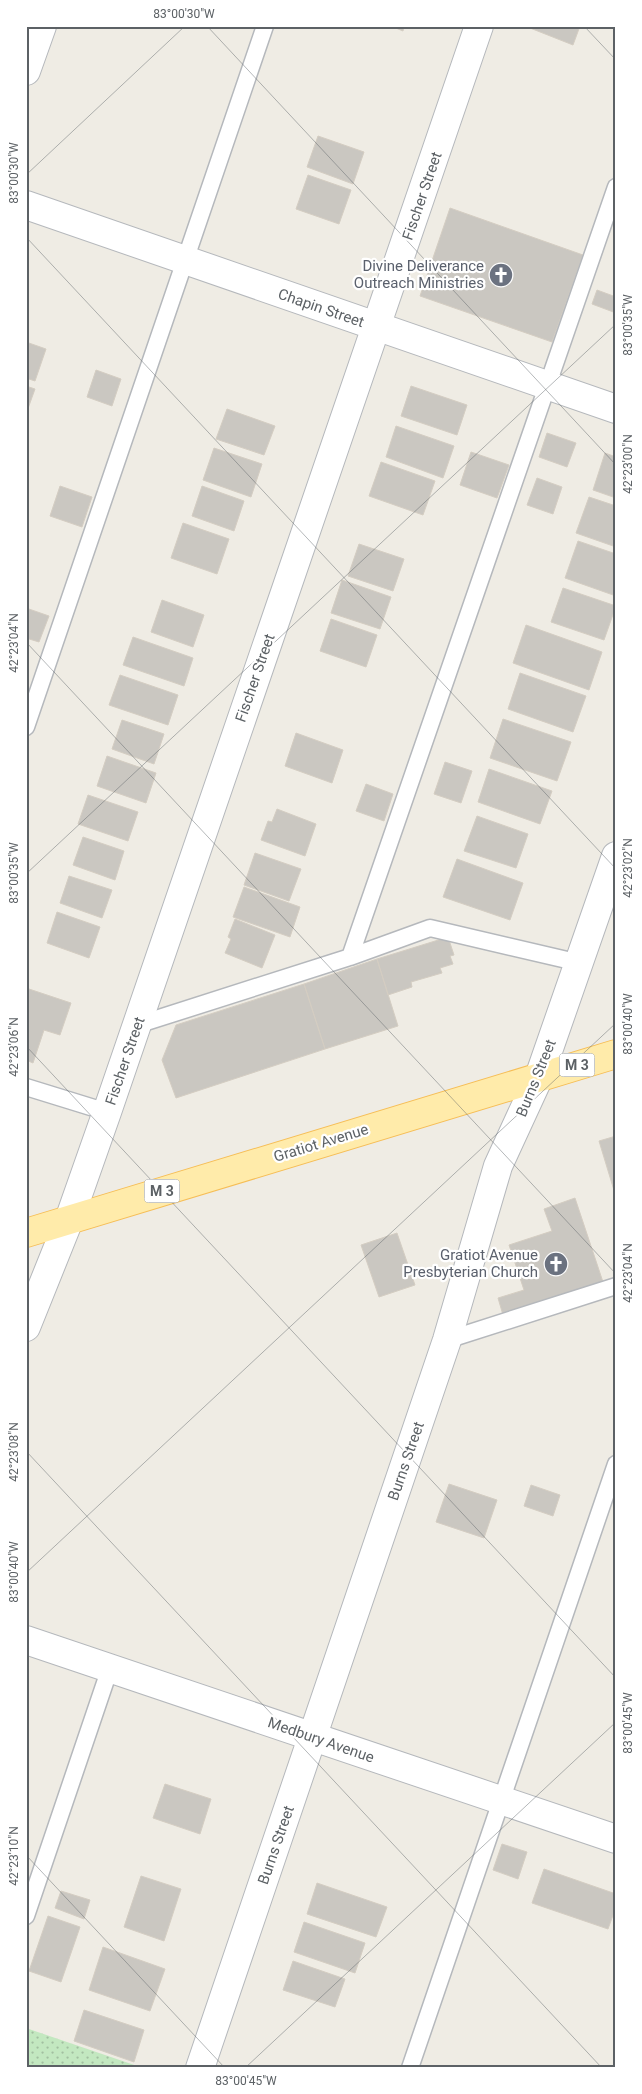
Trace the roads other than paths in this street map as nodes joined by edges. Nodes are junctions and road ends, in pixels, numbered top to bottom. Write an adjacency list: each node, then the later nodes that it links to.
1 (42, 26): 4 (street)
2 (265, 26): 7 (lane)
3 (479, 26): 8 (street, Fischer Street)
4 (26, 71)
5 (616, 187): 9 (lane)
6 (26, 205): 7 (street, Chapin Street)
7 (186, 261): 8 (street, Chapin Street); 11 (lane)
8 (376, 327): 9 (street, Chapin Street); 15 (street, Fischer Street)
9 (548, 386): 10 (street, Chapin Street); 13 (lane)
10 (616, 409)
11 (26, 727)
12 (616, 856): 14 (street, Burns Street)
13 (350, 957): 14 (lane); 15 (lane)
14 (580, 963): 17 (street, Burns Street)
15 (137, 1025): 19 (street, Fischer Street)
16 (616, 1054): 17 (main road, Gratiot Avenue / M 3)
17 (539, 1077): 20 (main road, Gratiot Avenue / M 3); 24 (street, Burns Street)
18 (26, 1087): 19 (lane)
19 (107, 1112): 20 (street, Fischer Street)
20 (69, 1220): 21 (main road, Gratiot Avenue / M 3); 23 (street, Fischer Street)
21 (26, 1233)
22 (616, 1286): 24 (lane)
23 (26, 1328)
24 (446, 1340): 28 (street, Burns Street)
25 (616, 1464): 29 (lane)
26 (26, 1640): 27 (street, Medbury Avenue)
27 (110, 1668): 28 (street, Medbury Avenue); 31 (lane)
28 (312, 1737): 29 (street, Medbury Avenue); 32 (street, Burns Street)
29 (501, 1800): 30 (street, Medbury Avenue); 33 (lane)
30 (616, 1840)
31 (26, 1916)
32 (200, 2068)
33 (410, 2068)

